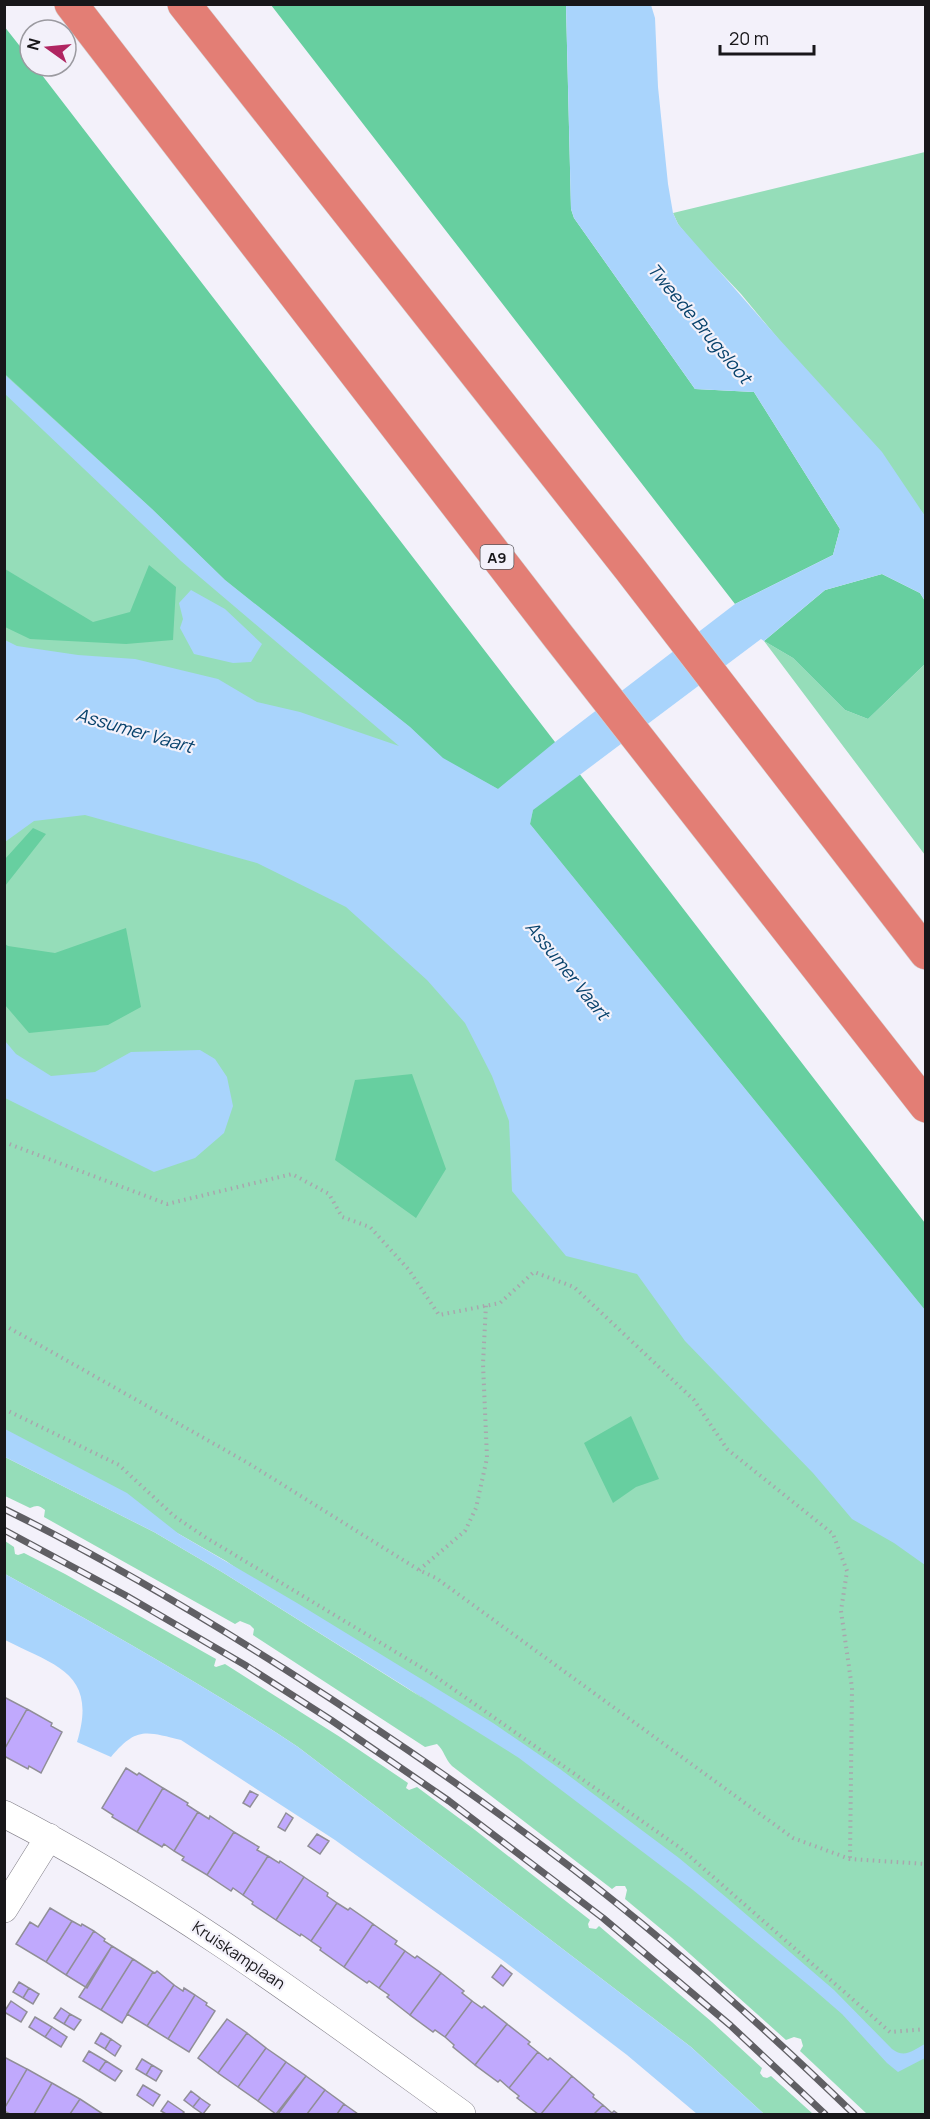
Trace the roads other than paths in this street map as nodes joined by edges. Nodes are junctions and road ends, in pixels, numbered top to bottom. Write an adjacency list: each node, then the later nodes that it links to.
1 (71, 4): 4 (highway, A9)
2 (184, 4): 3 (highway)
3 (926, 953)
4 (926, 1106)
5 (4, 1814): 6 (street, Kruiskamplaan)
6 (49, 1837): 7 (street); 8 (street, Kruiskamplaan)
7 (4, 1910)
8 (462, 2115)

